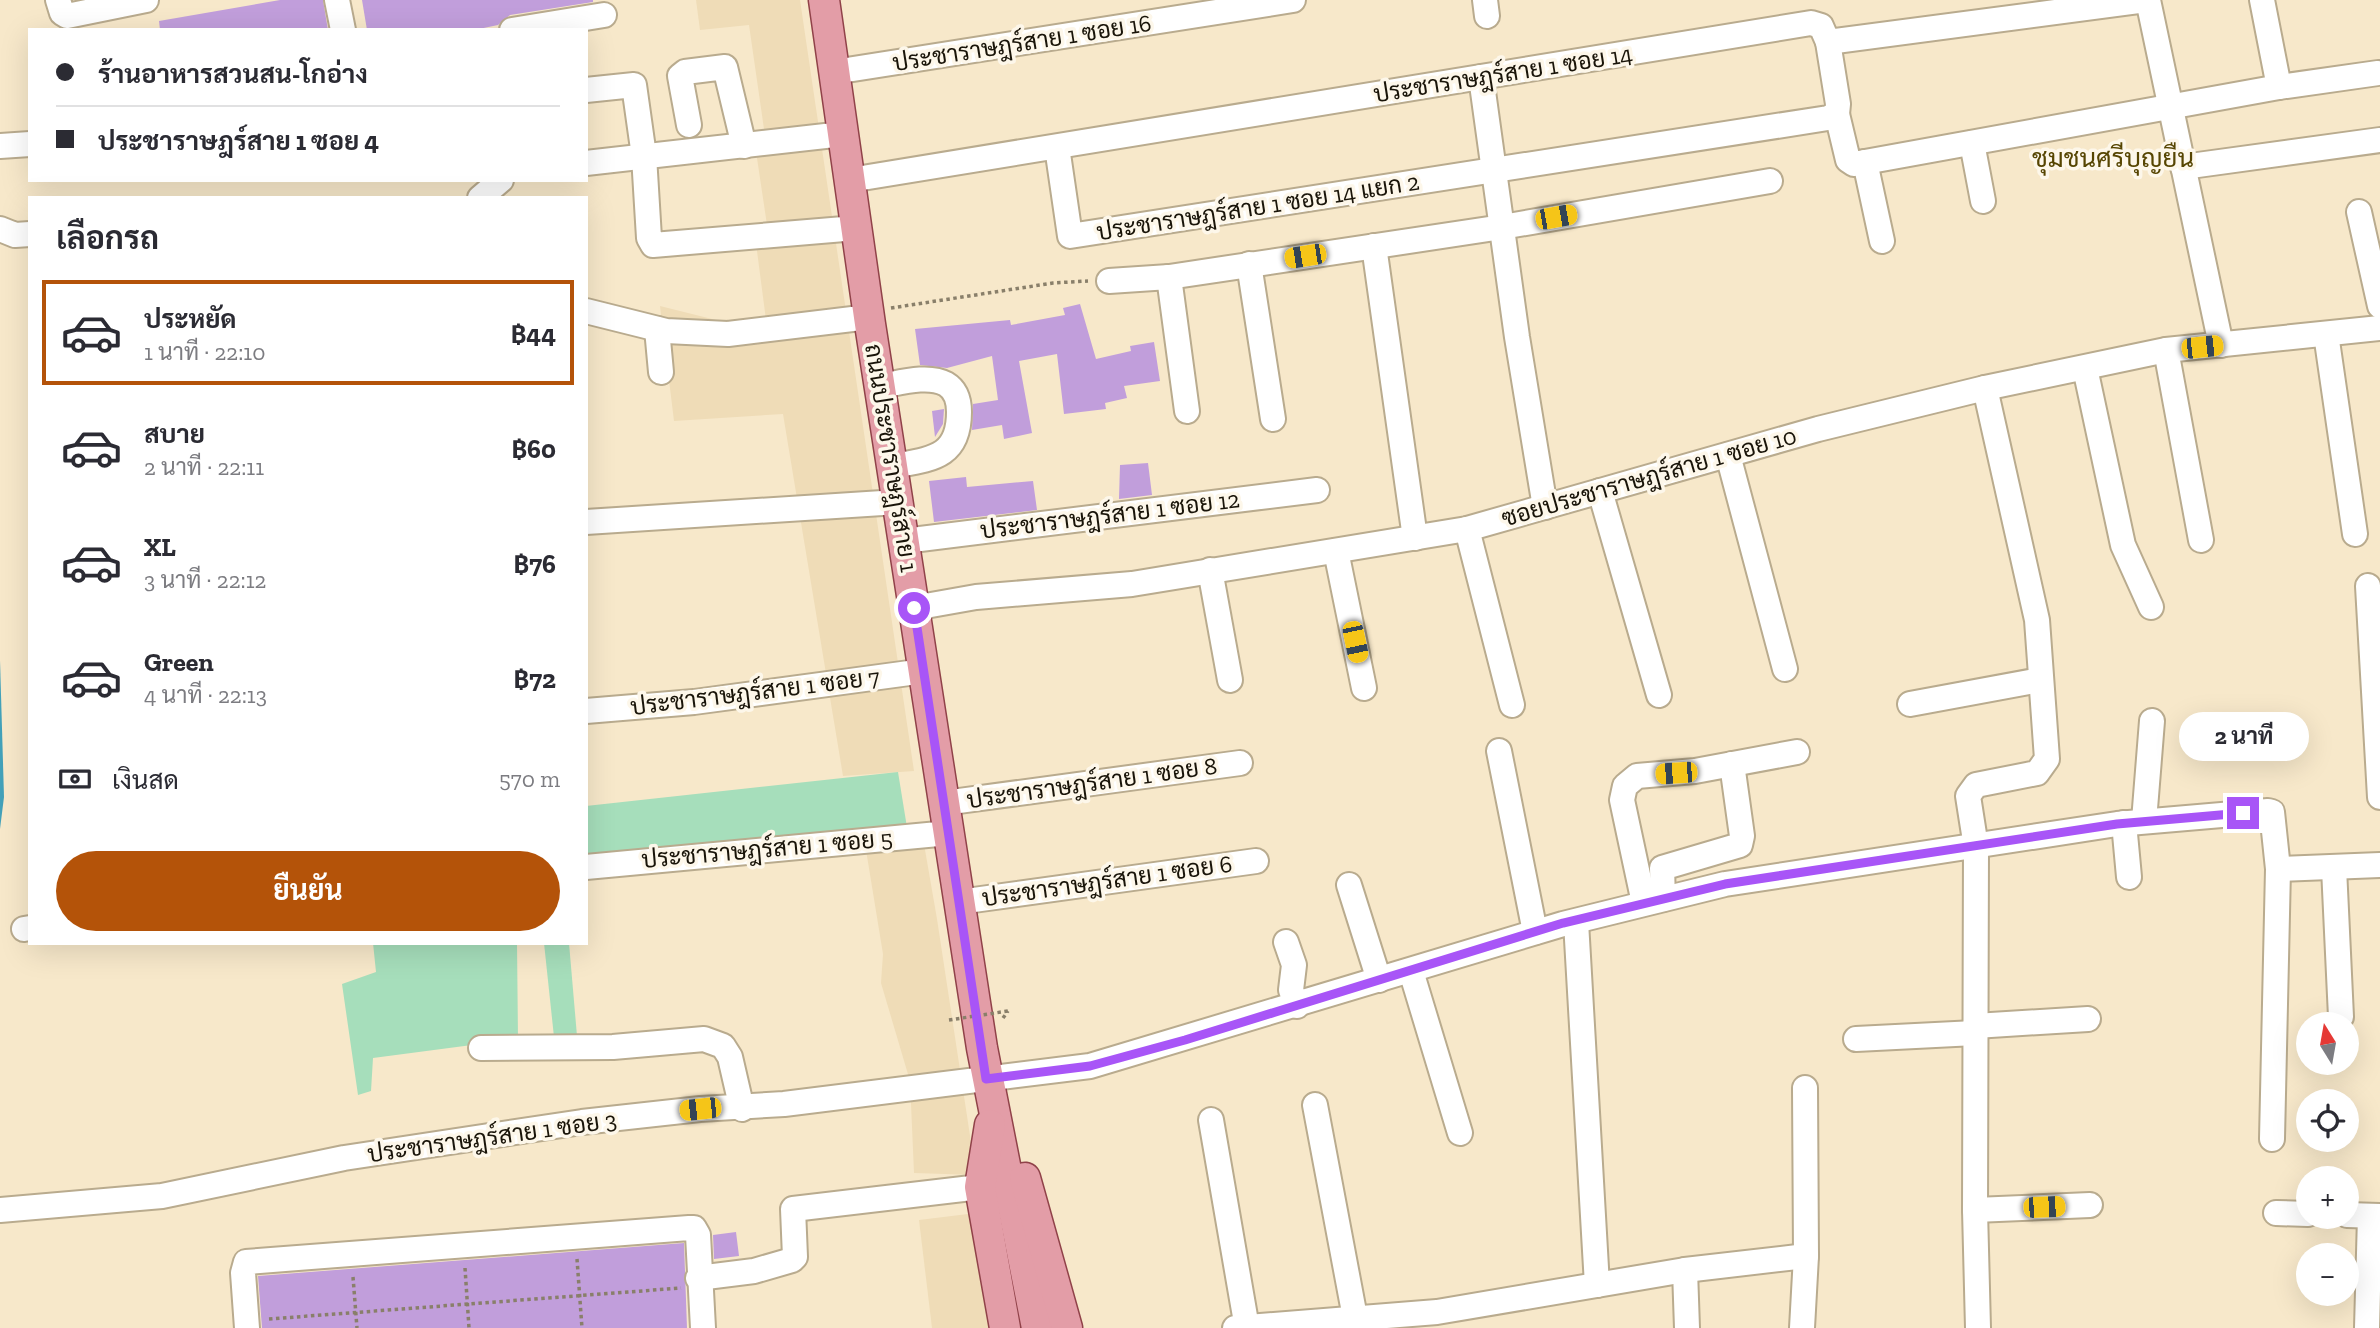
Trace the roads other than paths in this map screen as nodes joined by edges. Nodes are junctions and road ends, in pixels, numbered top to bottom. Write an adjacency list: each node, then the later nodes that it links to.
1 (58, 0): 2 (street)
2 (146, 0)
3 (337, 0): 9 (street)
4 (824, 0): 12 (main road, ถนนประชาราษฎร์สาย 1)
5 (1293, 0): 12 (street, ประชาราษฎร์สาย 1 ซอย 16)
6 (2147, 0): 11 (street); 17 (street)
7 (2262, 0): 15 (street)
8 (604, 15): 10 (street)
9 (343, 28)
10 (524, 28)
11 (1828, 43): 14 (street, ประชาราษฎร์สาย 1 ซอย 14); 18 (street)
12 (834, 72): 20 (main road, ถนนประชาราษฎร์สาย 1)
13 (2378, 74): 15 (street)
14 (1481, 77): 26 (street, ประชาราษฎร์สาย 1 ซอย 14); 31 (street)
15 (2279, 87): 17 (street)
16 (588, 90): 27 (street)
17 (2171, 108): 22 (street); 30 (street)
18 (1837, 114): 28 (street); 31 (street)
19 (689, 125): 25 (street)
20 (843, 134): 25 (street); 32 (main road, ถนนประชาราษฎร์สาย 1)
21 (2380, 140): 30 (street)
22 (1972, 143): 28 (street); 36 (street)
23 (28, 144): 24 (street)
24 (0, 146)
25 (744, 146): 27 (street)
26 (1056, 147): 31 (street, ประชาราษฎร์สาย 1 ซอย 14 แยก 2); 32 (street, ประชาราษฎร์สาย 1 ซอย 14)
27 (644, 156): 29 (street); 39 (street)
28 (1866, 162): 42 (street)
29 (588, 163)
30 (2183, 167): 53 (street)
31 (1494, 170): 38 (street)
32 (850, 180): 39 (main road, ถนนประชาราษฎร์สาย 1)
33 (1770, 181): 38 (street)
34 (499, 182): 35 (street)
35 (482, 196)
36 (1983, 201)
37 (2359, 212): 47 (street)
38 (1502, 227): 43 (street); 66 (street)
39 (856, 228): 49 (main road, ถนนประชาราษฎร์สาย 1)
40 (0, 229): 41 (street)
41 (28, 234)
42 (1882, 241)
43 (1374, 246): 44 (street); 70 (street)
44 (1249, 264): 45 (street); 60 (street)
45 (1169, 277): 46 (street); 59 (street)
46 (1110, 281)
47 (2380, 306)
48 (588, 312): 51 (street)
49 (869, 314): 51 (street); 57 (main road, ถนนประชาราษฎร์สาย 1)
50 (2380, 328): 52 (street, ซอยประชาราษฎร์สาย 1 ซอย 10)
51 (657, 329): 56 (street)
52 (2326, 334): 53 (street, ซอยประชาราษฎร์สาย 1 ซอย 10); 69 (street)
53 (2221, 345): 54 (street, ซอยประชาราษฎร์สาย 1 ซอย 10)
54 (2166, 350): 55 (street, ซอยประชาราษฎร์สาย 1 ซอย 10); 71 (street)
55 (2085, 368): 58 (street, ซอยประชาราษฎร์สาย 1 ซอย 10); 76 (street)
56 (661, 372)
57 (881, 386): 62 (main road, ถนนประชาราษฎร์สาย 1); 62 (street)
58 (1985, 388): 61 (street, ซอยประชาราษฎร์สาย 1 ซอย 10); 81 (street)
59 (1186, 411)
60 (1273, 419)
61 (1728, 455): 64 (street, ซอยประชาราษฎร์สาย 1 ซอย 10); 78 (street)
62 (892, 466): 65 (main road, ถนนประชาราษฎร์สาย 1)
63 (1317, 490): 72 (street, ประชาราษฎร์สาย 1 ซอย 12)
64 (1600, 491): 66 (street, ซอยประชาราษฎร์สาย 1 ซอย 10); 83 (street)
65 (898, 502): 67 (street); 72 (main road, ถนนประชาราษฎร์สาย 1)
66 (1545, 507): 68 (street, ซอยประชาราษฎร์สาย 1 ซอย 10)
67 (588, 522)
68 (1467, 529): 70 (street, ซอยประชาราษฎร์สาย 1 ซอย 10); 85 (street)
69 (2355, 534)
70 (1415, 538): 73 (street, ซอยประชาราษฎร์สาย 1 ซอย 10)
71 (2201, 540)
72 (904, 541): 77 (main road, ถนนประชาราษฎร์สาย 1)
73 (1336, 551): 74 (street, ซอยประชาราษฎร์สาย 1 ซอย 10); 82 (street)
74 (1210, 570): 77 (street, ซอยประชาราษฎร์สาย 1 ซอย 10); 80 (street)
75 (2368, 586): 92 (street)
76 (2151, 607)
77 (914, 608): 79 (main road, ถนนประชาราษฎร์สาย 1)
78 (1785, 668)
79 (924, 671): 86 (street, ประชาราษฎร์สาย 1 ซอย 7); 93 (main road, ถนนประชาราษฎร์สาย 1)
80 (1230, 680)
81 (2040, 680): 84 (street); 96 (street)
82 (1364, 688)
83 (1659, 695)
84 (1910, 704)
85 (1512, 705)
86 (588, 711)
87 (2152, 721): 94 (street)
88 (1499, 751): 107 (street)
89 (1797, 752): 91 (street)
90 (1240, 763): 93 (street, ประชาราษฎร์สาย 1 ซอย 8)
91 (1732, 764): 104 (street); 104 (street)
92 (2380, 797)
93 (944, 803): 95 (main road, ถนนประชาราษฎร์สาย 1)
94 (2134, 822): 96 (street, ประชาราษฎร์สาย 1 ซอย 3); 101 (street, ประชาราษฎร์สาย 1 ซอย 3); 102 (street)
95 (948, 833): 99 (street, ประชาราษฎร์สาย 1 ซอย 5); 105 (main road, ถนนประชาราษฎร์สาย 1)
96 (1976, 847): 104 (street, ประชาราษฎร์สาย 1 ซอย 3); 114 (street)
97 (1256, 861): 105 (street, ประชาราษฎร์สาย 1 ซอย 6)
98 (2380, 865): 100 (street)
99 (588, 867)
100 (2334, 868): 101 (street); 112 (street)
101 (2278, 869): 124 (street)
102 (2129, 877)
103 (1349, 885): 110 (street)
104 (1653, 901): 106 (street, ประชาราษฎร์สาย 1 ซอย 3)
105 (959, 902): 117 (main road, ถนนประชาราษฎร์สาย 1)
106 (1576, 922): 107 (street, ประชาราษฎร์สาย 1 ซอย 3); 135 (street)
107 (1535, 932): 109 (street, ประชาราษฎร์สาย 1 ซอย 3)
108 (1286, 942): 111 (street)
109 (1411, 971): 110 (street, ประชาราษฎร์สาย 1 ซอย 3); 123 (street)
110 (1379, 980): 111 (street, ประชาราษฎร์สาย 1 ซอย 3)
111 (1297, 1006): 117 (street, ประชาราษฎร์สาย 1 ซอย 3)
112 (2341, 1012)
113 (2088, 1018): 114 (street)
114 (1975, 1030): 115 (street); 128 (street)
115 (1856, 1039)
116 (481, 1048): 120 (street)
117 (986, 1079): 120 (street, ประชาราษฎร์สาย 1 ซอย 3); 121 (main road, ถนนประชาราษฎร์สาย 1)
118 (1805, 1088): 132 (street)
119 (1315, 1105): 136 (street)
120 (742, 1109): 127 (street, ประชาราษฎร์สาย 1 ซอย 3)
121 (993, 1115): 125 (main road); 141 (main road, ถนนประชาราษฎร์สาย 1); 142 (main road)
122 (1211, 1120): 138 (street)
123 (1460, 1133)
124 (2272, 1139)
125 (980, 1187): 134 (street); 140 (main road)
126 (2090, 1205): 128 (street)
127 (0, 1210)
128 (1975, 1210): 145 (street)
129 (2276, 1213): 130 (street)
130 (2296, 1214)
131 (2366, 1216): 146 (street)
132 (1806, 1256): 133 (street); 144 (street)
133 (1685, 1270): 135 (street); 143 (street)
134 (699, 1282): 137 (street); 139 (street)
135 (1597, 1284): 136 (street)
136 (1356, 1323): 138 (street)
137 (247, 1325)
138 (1243, 1327)
139 (703, 1328)
140 (1005, 1328)
141 (1037, 1328)
142 (1067, 1328)
143 (1687, 1328)
144 (1802, 1328)
145 (1978, 1328)
146 (2367, 1328)

